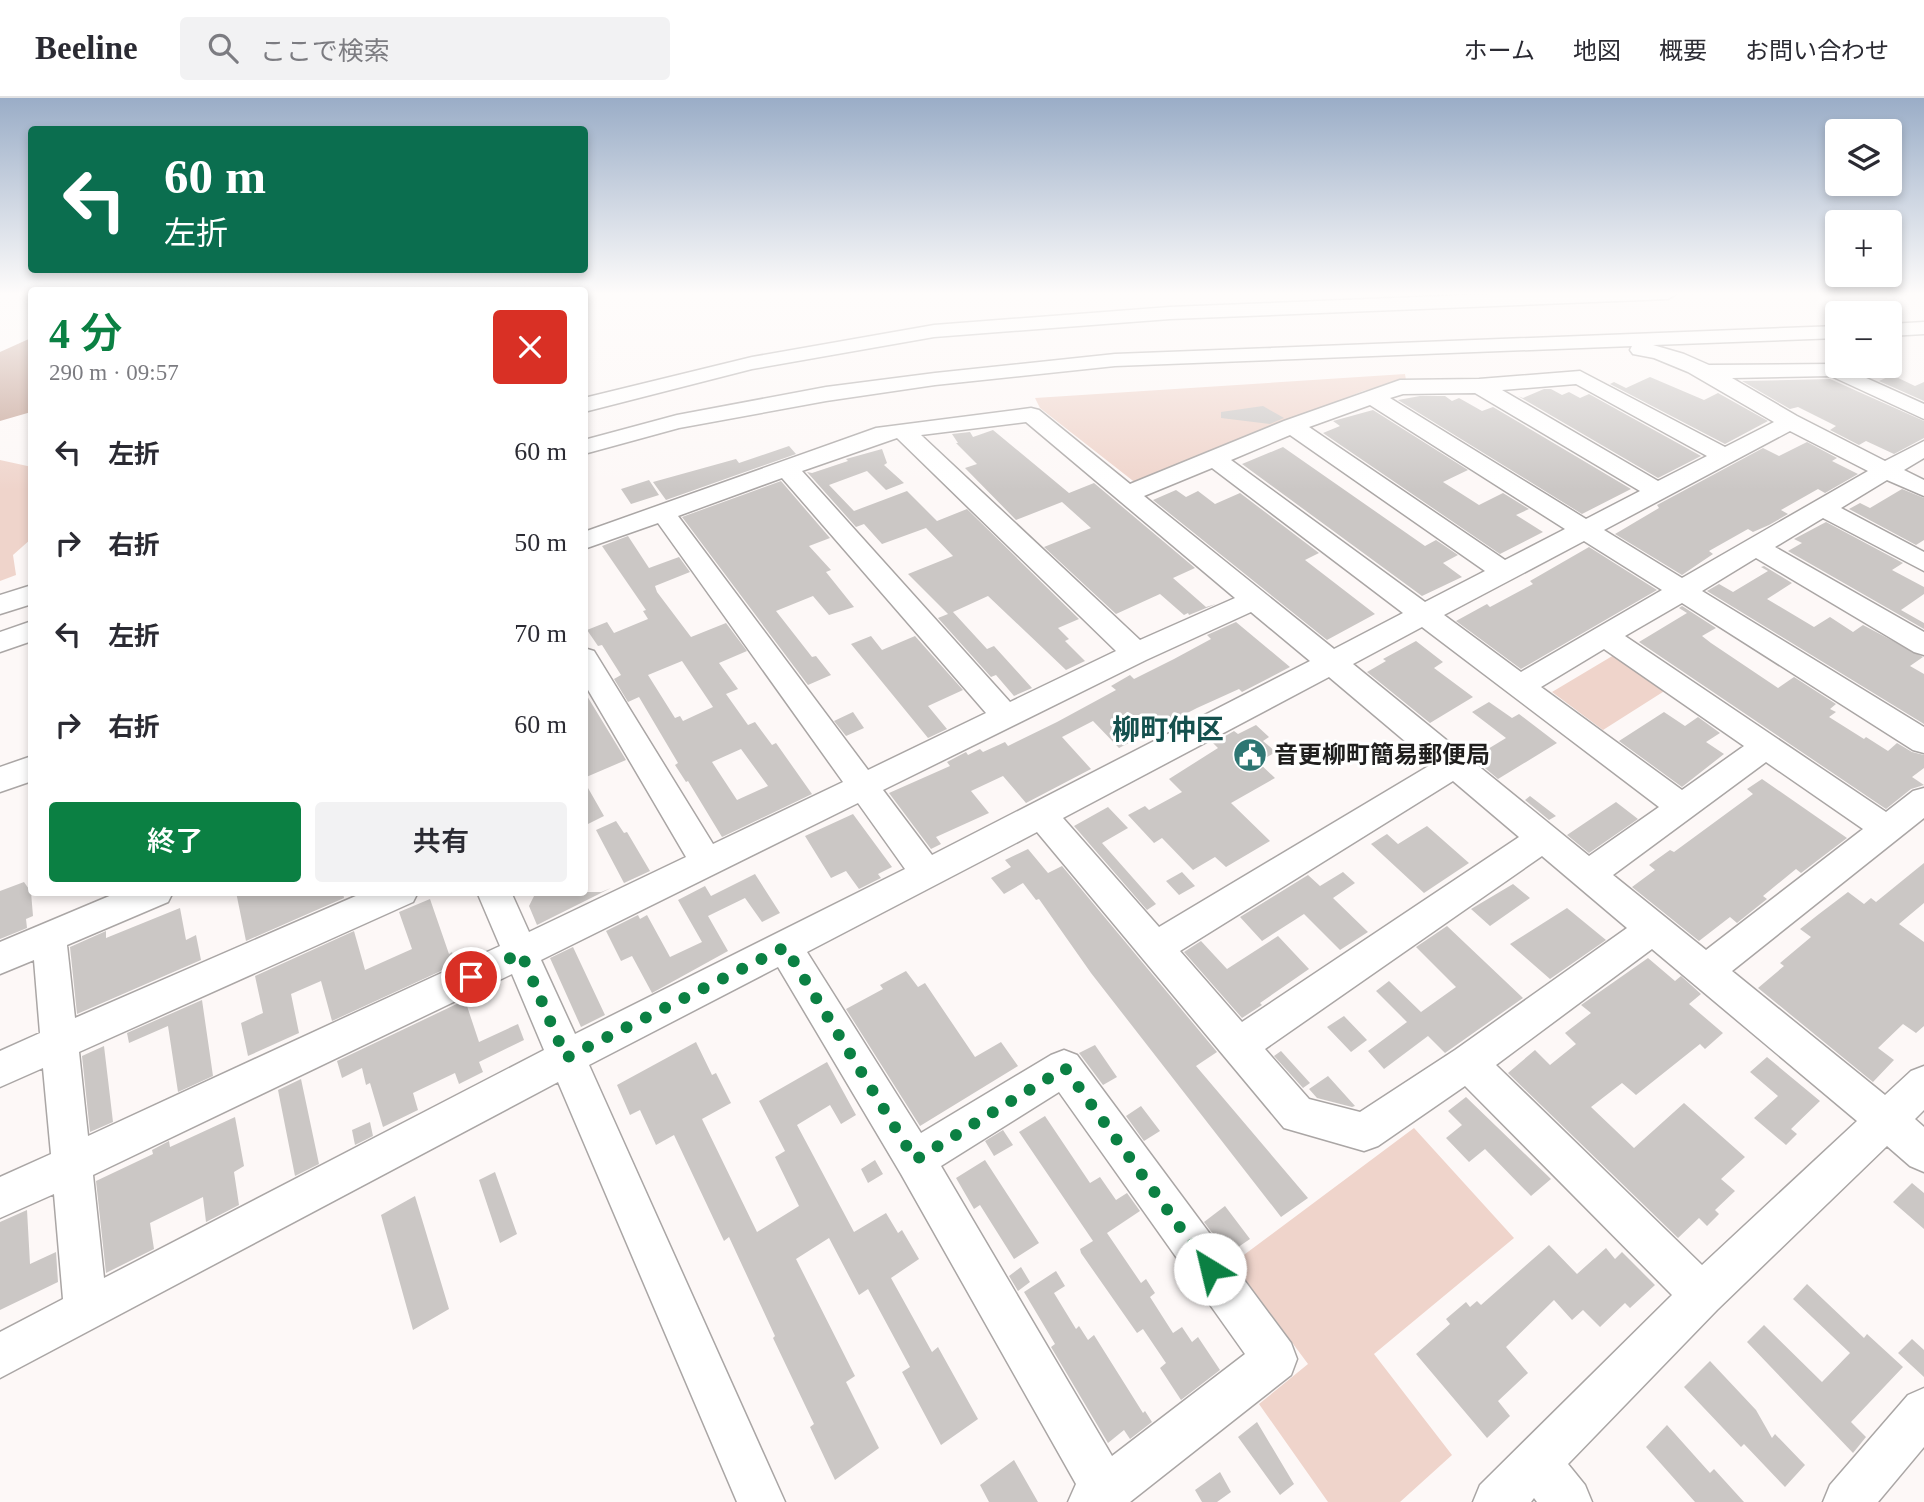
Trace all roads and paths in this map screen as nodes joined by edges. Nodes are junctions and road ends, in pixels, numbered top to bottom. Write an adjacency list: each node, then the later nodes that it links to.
1 (777, 359): 7 (street)
2 (1143, 359): 12 (street)
3 (1674, 359): 4 (street)
4 (1703, 372): 8 (street); 9 (street)
5 (1479, 386): 6 (street); 14 (street); 19 (street)
6 (1371, 396): 10 (street); 23 (street)
7 (588, 404)
8 (1924, 412)
9 (1790, 422): 14 (street); 17 (street)
10 (1293, 426): 15 (street); 27 (street)
11 (903, 431): 16 (street); 20 (street); 37 (street)
12 (588, 446)
13 (1924, 448): 17 (street)
14 (1723, 455): 19 (street)
15 (1215, 459): 20 (street); 32 (street)
16 (787, 469): 22 (street); 41 (street)
17 (1887, 470): 18 (street); 21 (street)
18 (1924, 489)
19 (1658, 491): 23 (street)
20 (1127, 494): 30 (street)
21 (1823, 508): 25 (street); 26 (street)
22 (663, 513): 24 (street); 47 (street)
23 (1585, 530): 27 (street); 28 (street)
24 (588, 540)
25 (1756, 547): 28 (street); 36 (street)
26 (1924, 563)
27 (1504, 572): 32 (street)
28 (1682, 591): 34 (street); 42 (street)
29 (28, 595): 31 (street)
30 (1254, 600): 37 (street); 38 (street)
31 (0, 605)
32 (1424, 615): 38 (street); 40 (street)
33 (28, 632): 35 (street)
34 (1605, 636): 40 (street); 43 (street)
35 (0, 642)
36 (1924, 645)
37 (1136, 653): 41 (street)
38 (1331, 662): 44 (street); 50 (street)
39 (588, 665): 53 (street)
40 (1520, 686): 49 (street)
41 (1007, 717): 47 (street)
42 (1924, 742)
43 (1766, 746): 49 (street); 51 (street)
44 (1455, 765): 52 (street); 62 (street)
45 (28, 770): 46 (street)
46 (0, 780)
47 (864, 788): 53 (street); 54 (street)
48 (1924, 800): 51 (street)
49 (1682, 807): 55 (street)
50 (1041, 815): 54 (street); 62 (street)
51 (1887, 830): 65 (street)
52 (1543, 838): 55 (street); 67 (street)
53 (707, 863): 63 (street)
54 (927, 874): 61 (street)
55 (1588, 874): 59 (street)
56 (146, 896): 60 (street)
57 (392, 896): 66 (street)
58 (496, 896): 63 (street)
59 (1653, 929): 65 (street); 69 (street)
60 (49, 937): 64 (street); 66 (street)
61 (785, 947): 68 (street); 74 (street)
62 (1155, 947): 67 (street)
63 (521, 953): 68 (street); 75 (street)
64 (0, 958)
65 (1706, 972): 72 (street)
66 (59, 1043): 70 (street); 75 (street)
67 (1240, 1045): 69 (street)
68 (566, 1058): 78 (street); 83 (street)
69 (1468, 1063): 77 (street)
70 (0, 1069)
71 (1924, 1084): 72 (street)
72 (1886, 1121): 73 (street); 77 (street)
73 (1924, 1152)
74 (915, 1160): 82 (street); 82 (street)
75 (72, 1165): 76 (street); 78 (street)
76 (0, 1198)
77 (1702, 1295): 81 (street)
78 (86, 1311): 79 (street)
79 (0, 1356)
80 (1924, 1411): 86 (street)
81 (1537, 1464): 84 (street); 85 (street)
82 (1099, 1496)
83 (761, 1502)
84 (1497, 1502)
85 (1568, 1502)
86 (1847, 1502)

